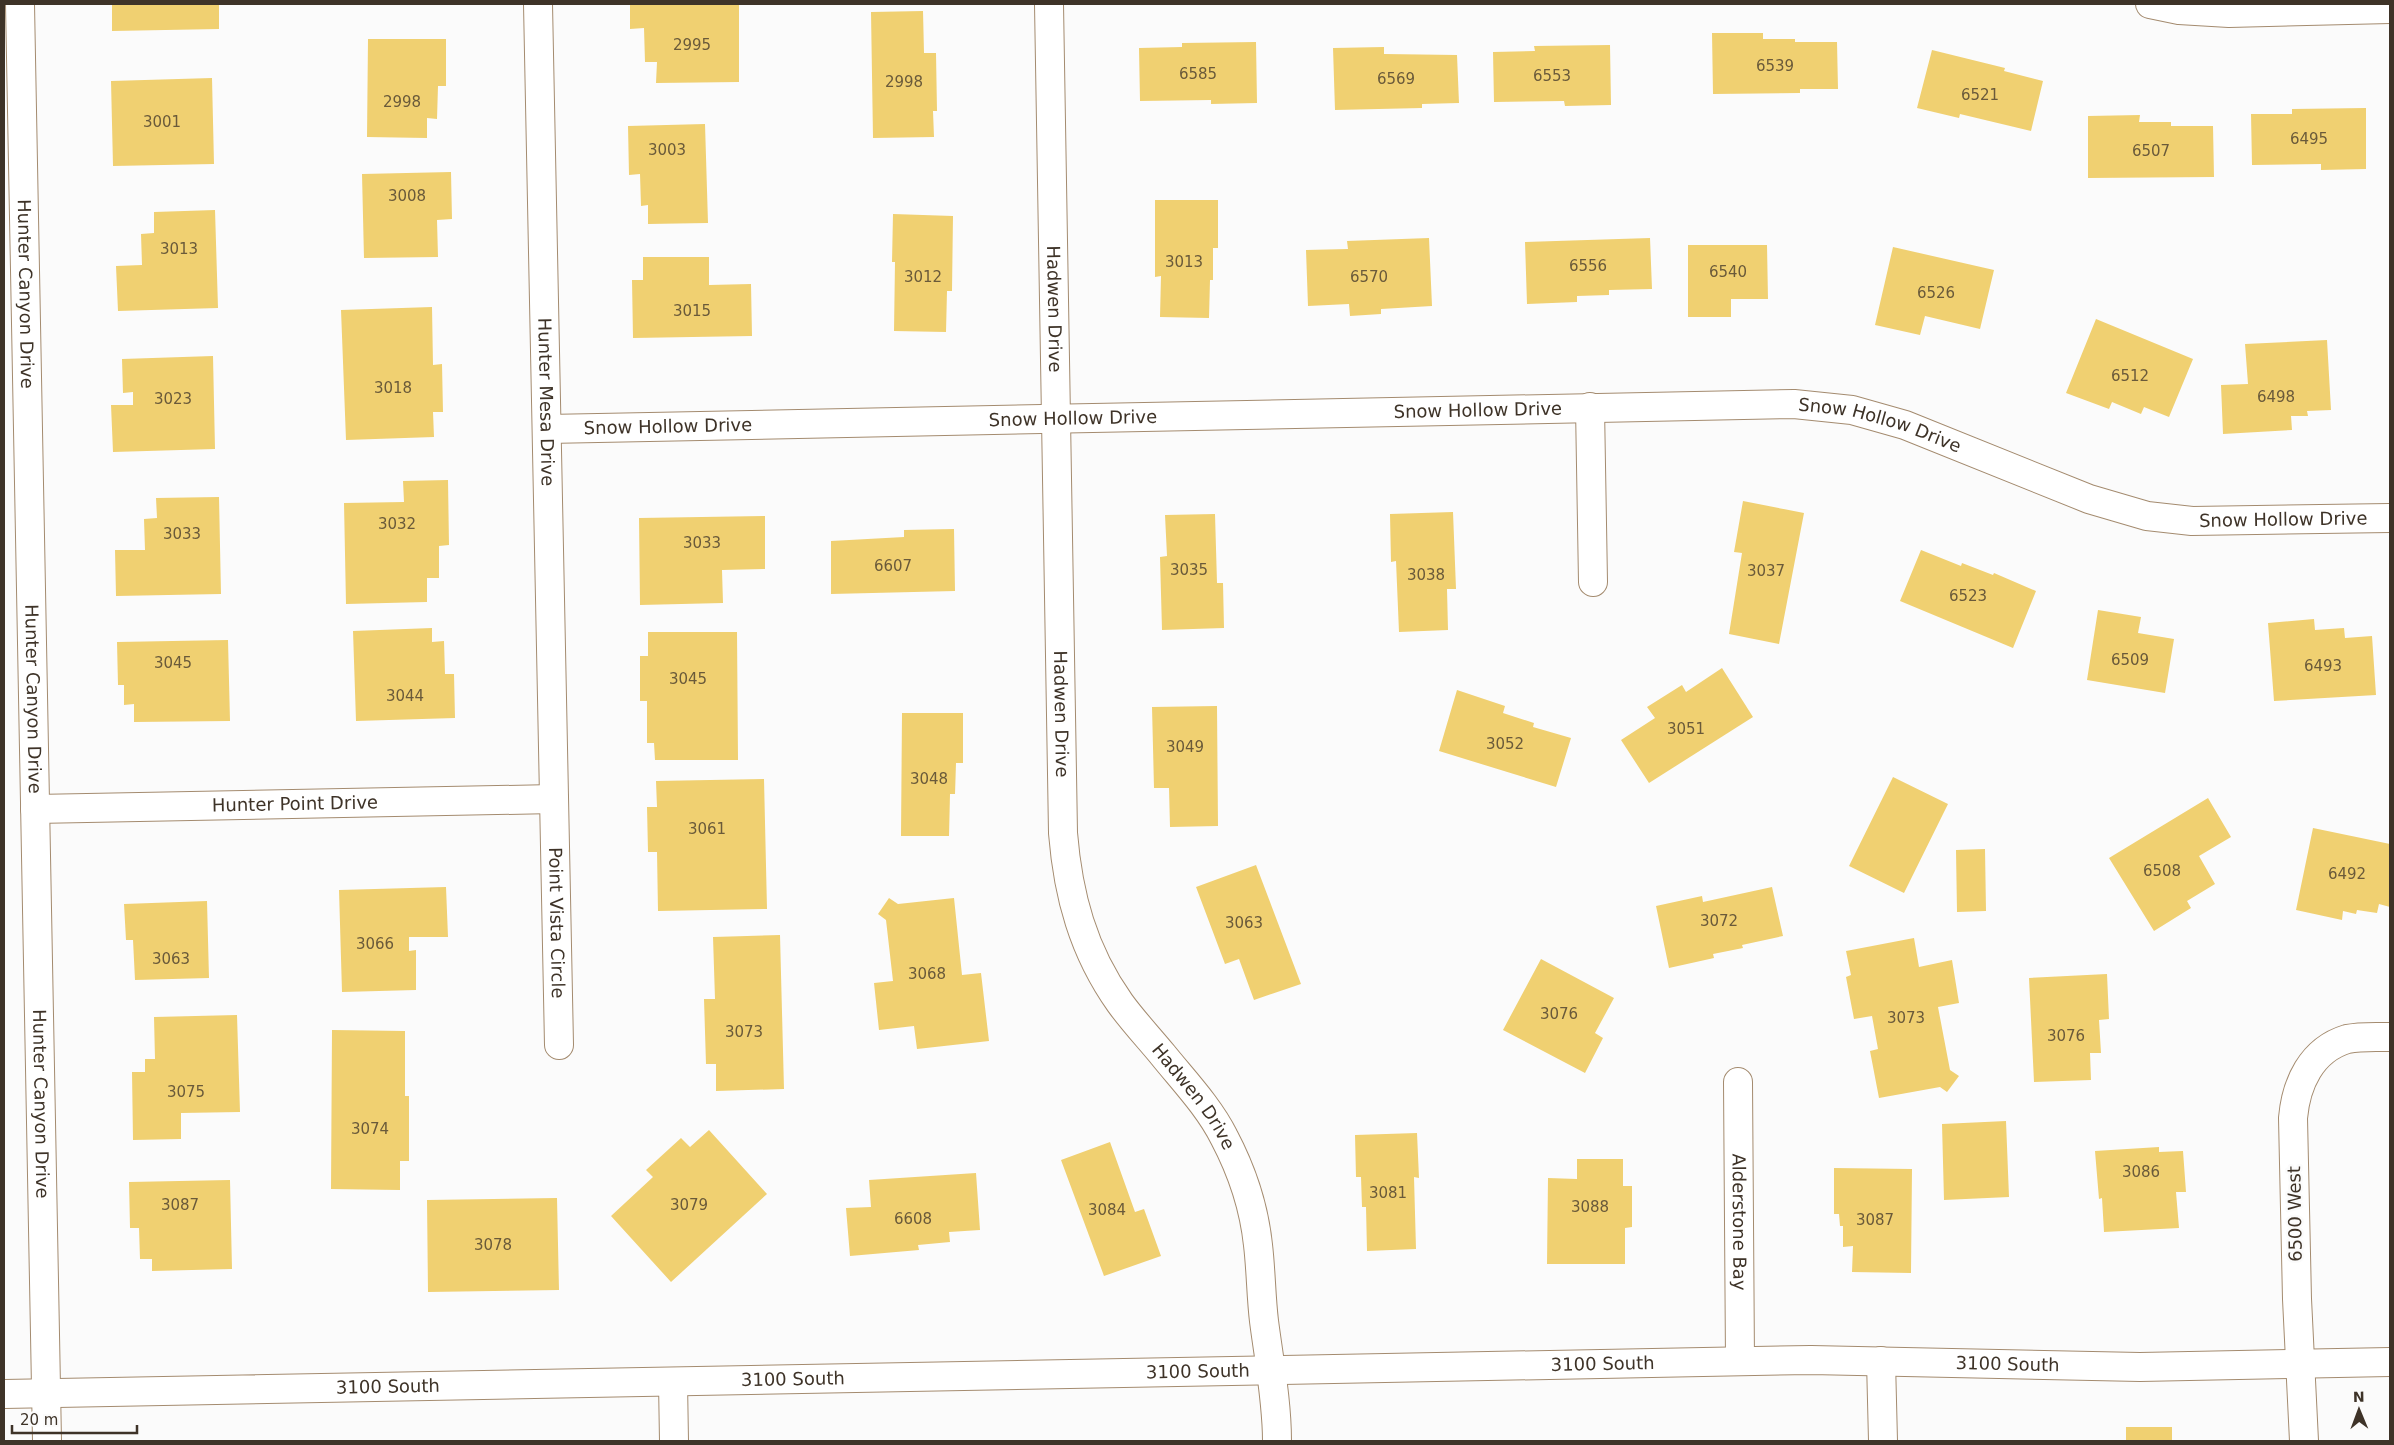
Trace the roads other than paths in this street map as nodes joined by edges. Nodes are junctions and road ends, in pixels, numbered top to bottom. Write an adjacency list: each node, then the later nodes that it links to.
1 (20, 4): 12 (street, Hunter Canyon Drive)
2 (538, 4): 8 (street, Hunter Mesa Drive)
3 (1048, 4): 7 (street, Hadwen Drive)
4 (2150, 4): 5 (street)
5 (2390, 9)
6 (1590, 407): 7 (street, Snow Hollow Drive); 9 (street, Snow Hollow Drive); 10 (street)
7 (1055, 418): 8 (street, Snow Hollow Drive); 20 (street, Hadwen Drive)
8 (547, 429): 11 (street, Hunter Mesa Drive)
9 (2390, 518)
10 (1594, 582)
11 (554, 799): 12 (street, Hunter Point Drive); 14 (street, Point Vista Circle)
12 (36, 809): 22 (street, Hunter Canyon Drive)
13 (2390, 1037): 19 (street, 6500 West)
14 (559, 1045)
15 (1738, 1082): 16 (street, Alderstone Bay)
16 (1740, 1361): 17 (street, 3100 South); 20 (street, 3100 South)
17 (1880, 1361): 19 (street, 3100 South); 27 (street)
18 (2390, 1362): 19 (street, 3100 South)
19 (2300, 1364): 28 (street, 6500 West)
20 (1270, 1370): 21 (street, 3100 South); 26 (street, Hadwen Drive)
21 (673, 1382): 22 (street, 3100 South); 25 (street)
22 (46, 1393): 23 (street, 3100 South); 24 (street, Hunter Canyon Drive)
23 (4, 1394)
24 (47, 1441)
25 (674, 1441)
26 (1277, 1441)
27 (1882, 1441)
28 (2304, 1441)

